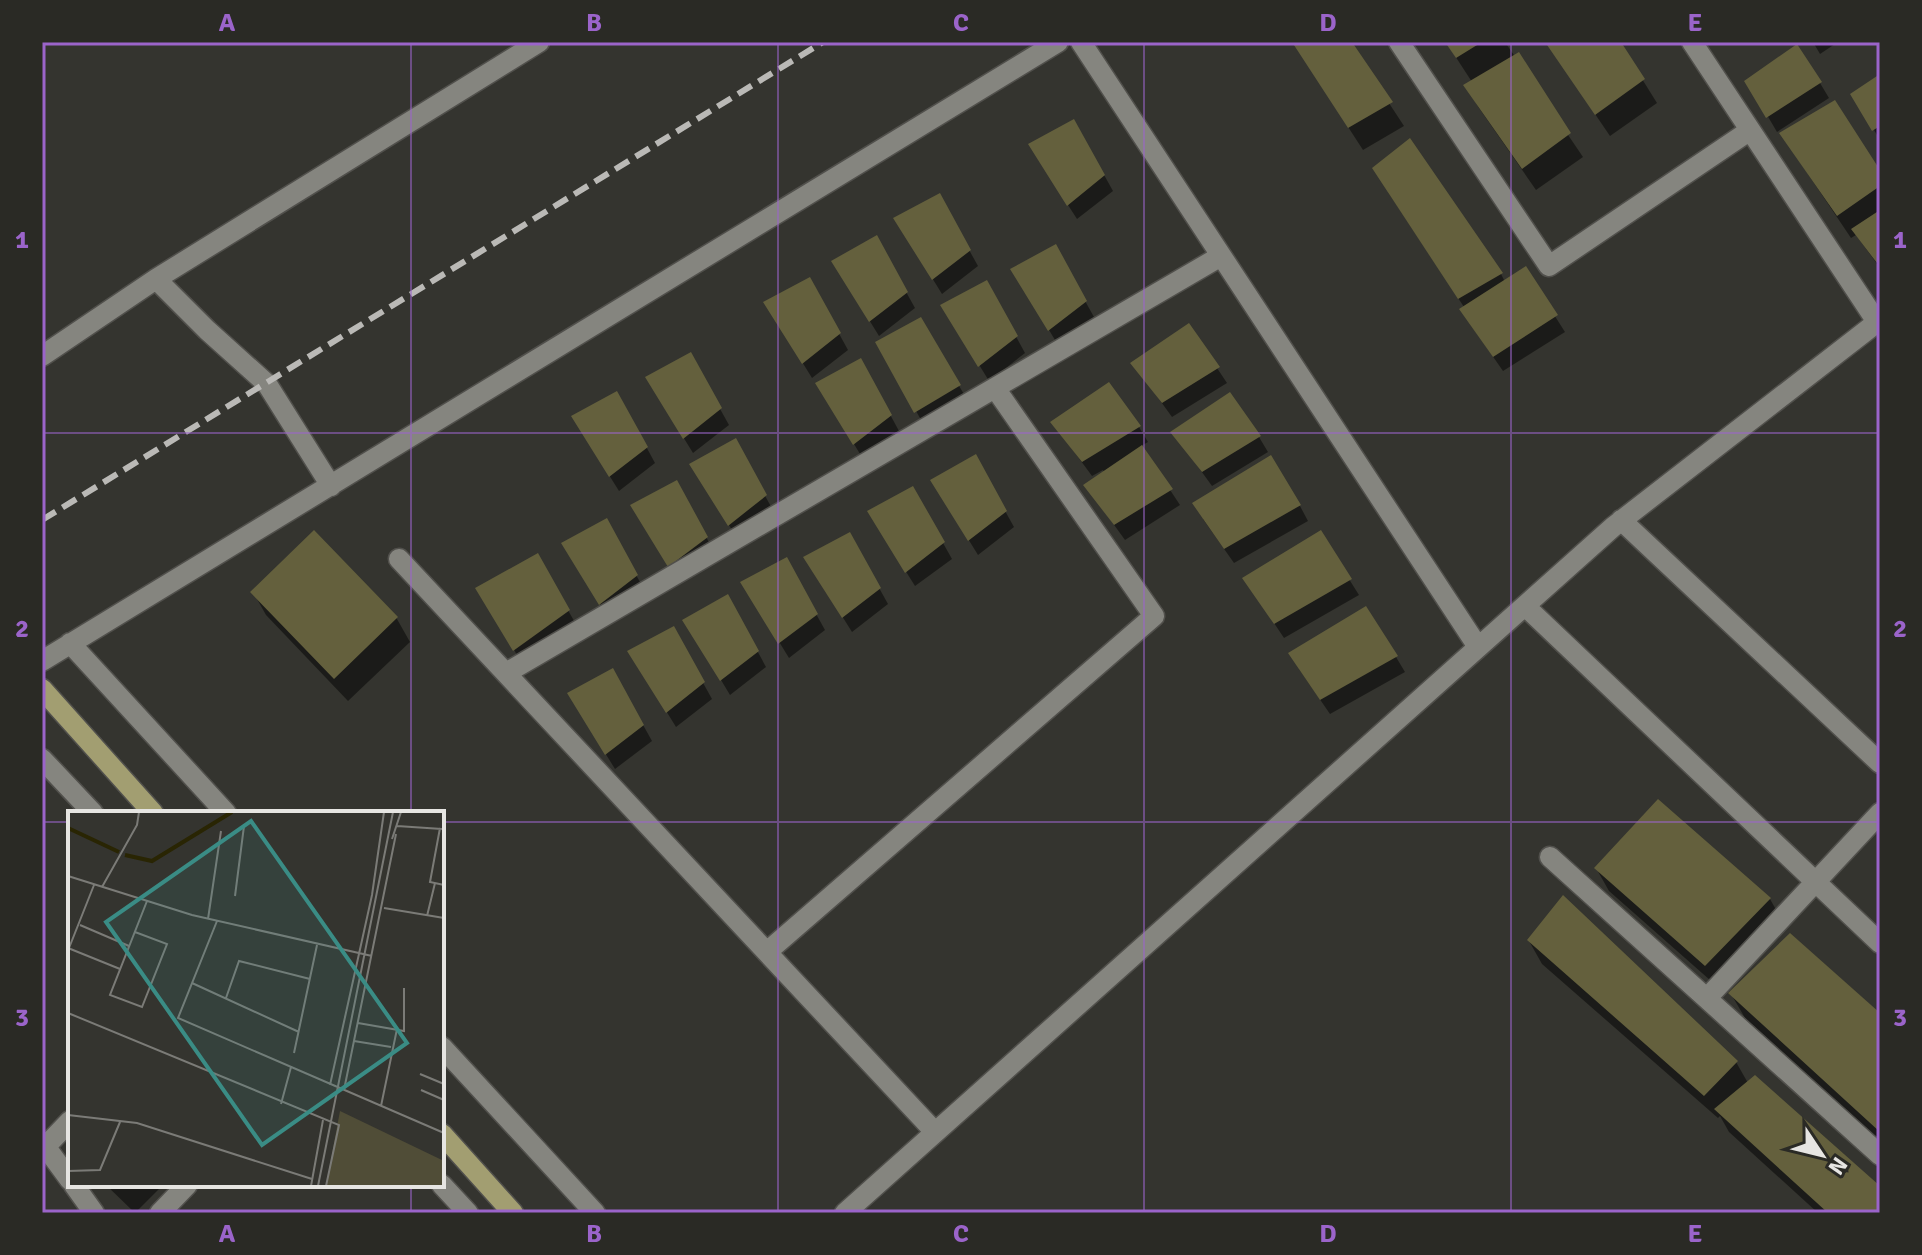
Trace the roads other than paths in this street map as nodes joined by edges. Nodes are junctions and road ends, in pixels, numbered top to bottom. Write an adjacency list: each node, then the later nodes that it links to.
1 (539, 42): 8 (street)
2 (1058, 42): 12 (street)
3 (1081, 42): 7 (street)
4 (1399, 42): 6 (street)
5 (1692, 42): 6 (street)
6 (1749, 131): 9 (street)
7 (1221, 256): 11 (street); 17 (street)
8 (156, 279): 10 (street); 12 (street)
9 (1878, 321): 13 (street)
10 (42, 356)
11 (995, 388): 19 (street); 30 (street)
12 (331, 486): 16 (street)
13 (1621, 520): 15 (street); 22 (street)
14 (399, 559): 19 (street)
15 (1525, 606): 17 (street); 28 (street)
16 (70, 643): 18 (street); 25 (street)
17 (1478, 647): 34 (street)
18 (42, 661)
19 (506, 673): 30 (street)
20 (42, 689): 24 (main road)
21 (42, 759): 23 (street)
22 (1880, 763)
23 (91, 811)
24 (151, 811)
25 (224, 811)
26 (1880, 813): 28 (street)
27 (1550, 857): 31 (street)
28 (1815, 882): 29 (street); 31 (street)
29 (1880, 943)
30 (767, 952): 34 (street)
31 (1707, 998): 37 (street)
32 (444, 1049): 46 (street)
33 (68, 1123): 36 (street)
34 (935, 1132): 47 (street)
35 (444, 1136): 45 (main road)
36 (44, 1144): 38 (street)
37 (1880, 1155)
38 (68, 1177)
39 (75, 1187): 42 (street)
40 (185, 1187): 43 (street)
41 (444, 1187): 44 (street)
42 (94, 1213)
43 (160, 1213)
44 (468, 1213)
45 (513, 1213)
46 (595, 1213)
47 (845, 1213)

